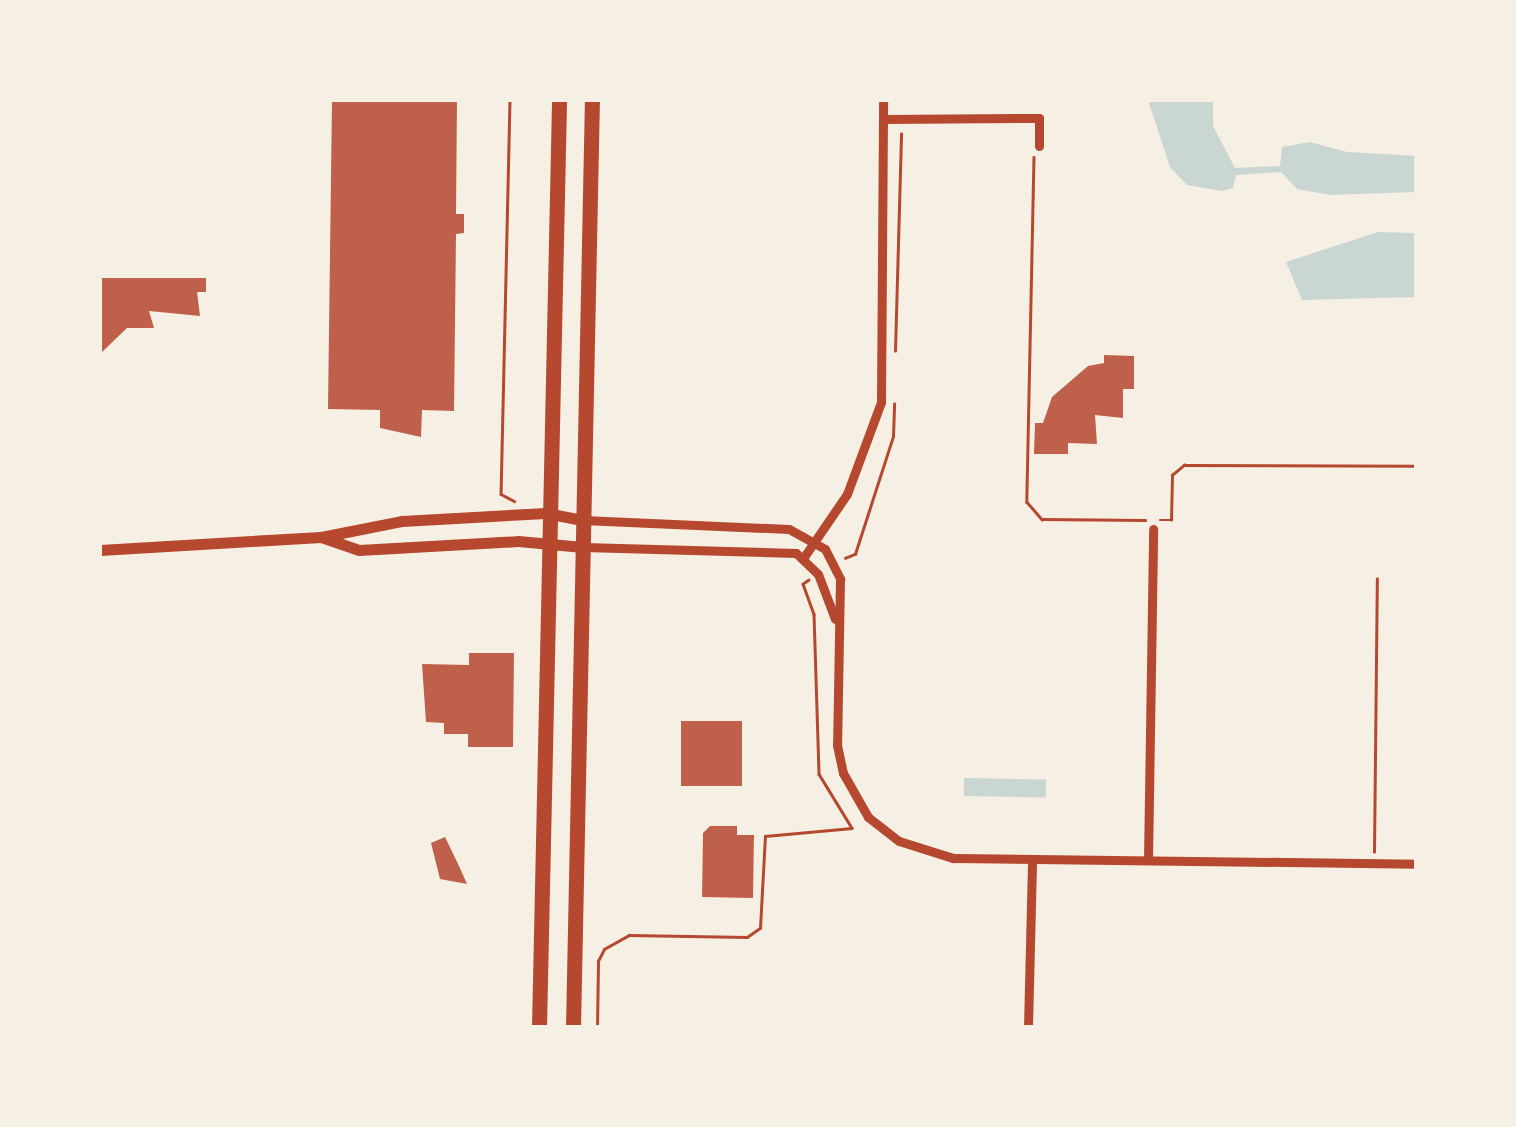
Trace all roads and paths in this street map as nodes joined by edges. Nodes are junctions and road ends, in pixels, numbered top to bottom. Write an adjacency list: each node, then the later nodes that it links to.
1 (510, 100): 8 (path)
2 (559, 100): 9 (main road)
3 (592, 100): 10 (main road)
4 (884, 100): 5 (street)
5 (883, 119): 6 (street); 13 (street)
6 (1039, 146): 11 (path)
7 (1416, 466): 11 (path)
8 (518, 504)
9 (546, 513): 10 (street); 12 (street); 14 (main road)
10 (584, 520): 13 (street); 15 (main road)
11 (1153, 524): 24 (street)
12 (321, 537): 14 (street); 16 (street)
13 (818, 542): 18 (street); 19 (street)
14 (547, 546): 15 (street); 27 (main road)
15 (583, 548): 18 (street); 28 (main road)
16 (100, 550)
17 (855, 554): 19 (path)
18 (804, 557): 20 (street)
19 (836, 563): 22 (street)
20 (818, 574): 22 (street); 29 (path)
21 (1377, 579): 25 (path)
22 (836, 622): 23 (street)
23 (1032, 859): 24 (street); 30 (street)
24 (1148, 860): 25 (street)
25 (1374, 864): 26 (street)
26 (1416, 864)
27 (539, 1027)
28 (573, 1027)
29 (597, 1027)
30 (1028, 1027)

